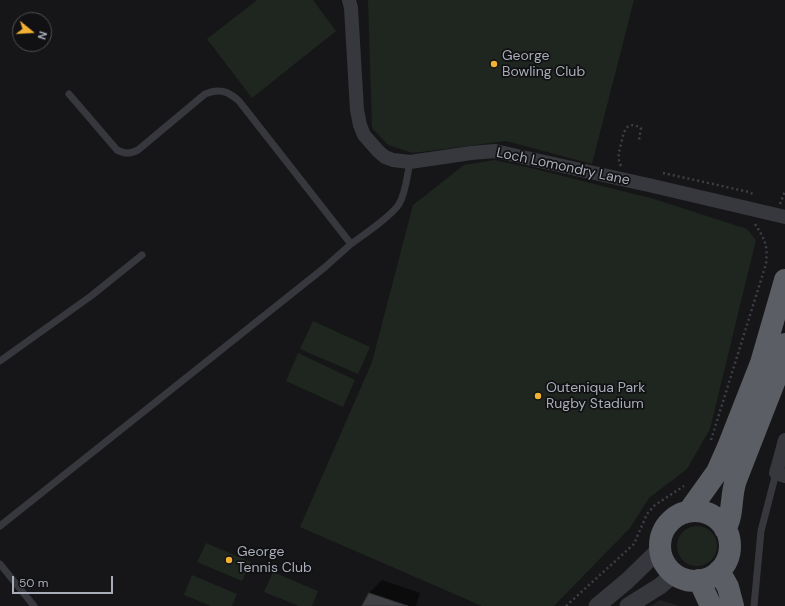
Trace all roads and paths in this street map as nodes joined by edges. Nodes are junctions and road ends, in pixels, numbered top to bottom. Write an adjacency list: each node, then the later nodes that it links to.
1 (349, 0): 4 (street, Loch Lomondry Lane)
2 (69, 94): 12 (lane)
3 (640, 140): 5 (path)
4 (410, 162): 10 (street, Loch Lomondry Lane); 12 (lane)
5 (628, 170)
6 (660, 173): 8 (path)
7 (785, 191): 9 (path)
8 (756, 196)
9 (775, 204)
10 (785, 217)
11 (754, 222): 19 (path)
12 (351, 244): 24 (lane)
13 (142, 255): 16 (lane)
14 (785, 280): 17 (highway)
15 (785, 344): 17 (highway)
16 (0, 361)
17 (775, 368): 23 (highway); 25 (highway)
18 (785, 440): 20 (street)
19 (710, 442)
20 (783, 457): 21 (street)
21 (780, 475): 37 (lane)
22 (688, 484): 32 (path)
23 (689, 511): 25 (highway); 26 (highway)
24 (0, 526)
25 (725, 529): 28 (highway)
26 (660, 549): 29 (highway); 33 (street)
27 (0, 564): 31 (lane)
28 (719, 571): 30 (highway); 36 (highway)
29 (674, 574): 30 (highway); 34 (street)
30 (699, 580): 35 (highway)
31 (34, 606)
32 (566, 606)
33 (597, 606)
34 (628, 606)
35 (711, 606)
36 (733, 606)
37 (754, 606)

